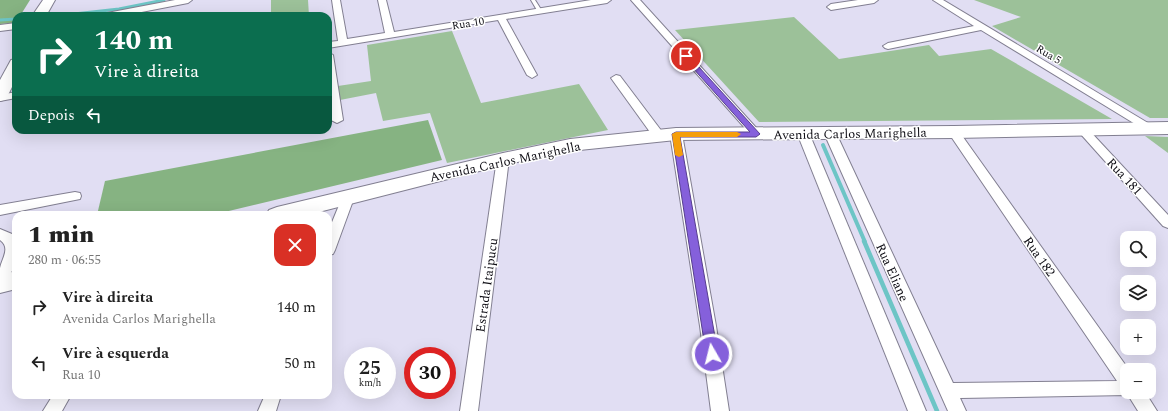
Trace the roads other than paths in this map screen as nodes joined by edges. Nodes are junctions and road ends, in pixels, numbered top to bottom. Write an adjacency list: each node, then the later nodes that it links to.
1 (49, 0): 12 (main road)
2 (188, 0): 13 (street)
3 (336, 0): 19 (street)
4 (382, 0): 18 (street)
5 (533, 0): 11 (lane)
6 (607, 0): 11 (street, Rua 10)
7 (635, 0): 35 (street)
8 (874, 0): 10 (street)
9 (937, 0): 16 (street, Rua 5)
10 (831, 6)
11 (540, 11): 14 (street, Rua 10)
12 (42, 12)
13 (127, 12)
14 (501, 18): 18 (street, Rua 10); 23 (street)
15 (12, 26): 17 (street)
16 (983, 27): 21 (street); 29 (street, Rua 5)
17 (0, 28)
18 (390, 35): 19 (street, Rua 10)
19 (343, 43): 20 (street, Rua 10)
20 (332, 44)
21 (888, 46)
22 (12, 72): 27 (main road)
23 (532, 75)
24 (616, 78): 36 (street)
25 (332, 84): 28 (street)
26 (12, 96): 27 (street)
27 (0, 97)
28 (337, 120)
29 (1149, 128): 30 (main road, Avenida Carlos Marighella); 31 (main road, Avenida Carlos Marighella)
30 (1168, 128)
31 (1082, 129): 32 (main road, Avenida Carlos Marighella); 42 (street, Rua 181)
32 (954, 132): 34 (main road, Avenida Carlos Marighella); 50 (street, Rua 182)
33 (803, 133): 34 (main road, Avenida Carlos Marighella); 35 (main road, Avenida Carlos Marighella); 60 (street)
34 (830, 133): 52 (street, Rua Eliane)
35 (756, 134): 36 (main road, Avenida Carlos Marighella)
36 (667, 135): 37 (main road, Avenida Carlos Marighella); 59 (street)
37 (503, 159): 39 (main road, Avenida Carlos Marighella); 58 (street, Estrada Itaipucu)
38 (75, 196): 40 (street)
39 (348, 198): 41 (main road, Avenida Carlos Marighella); 44 (street)
40 (0, 210)
41 (294, 211)
42 (1168, 223)
43 (0, 234): 45 (street)
44 (332, 240)
45 (12, 248)
46 (12, 259): 47 (street)
47 (0, 279)
48 (12, 281): 49 (main road)
49 (0, 284)
50 (1120, 371)
51 (1120, 388): 52 (street)
52 (947, 391): 61 (street, Rua Eliane)
53 (60, 399): 56 (street)
54 (272, 399): 57 (street)
55 (1140, 399): 62 (street)
56 (52, 411)
57 (267, 411)
58 (469, 411)
59 (720, 411)
60 (917, 411)
61 (957, 411)
62 (1148, 411)

